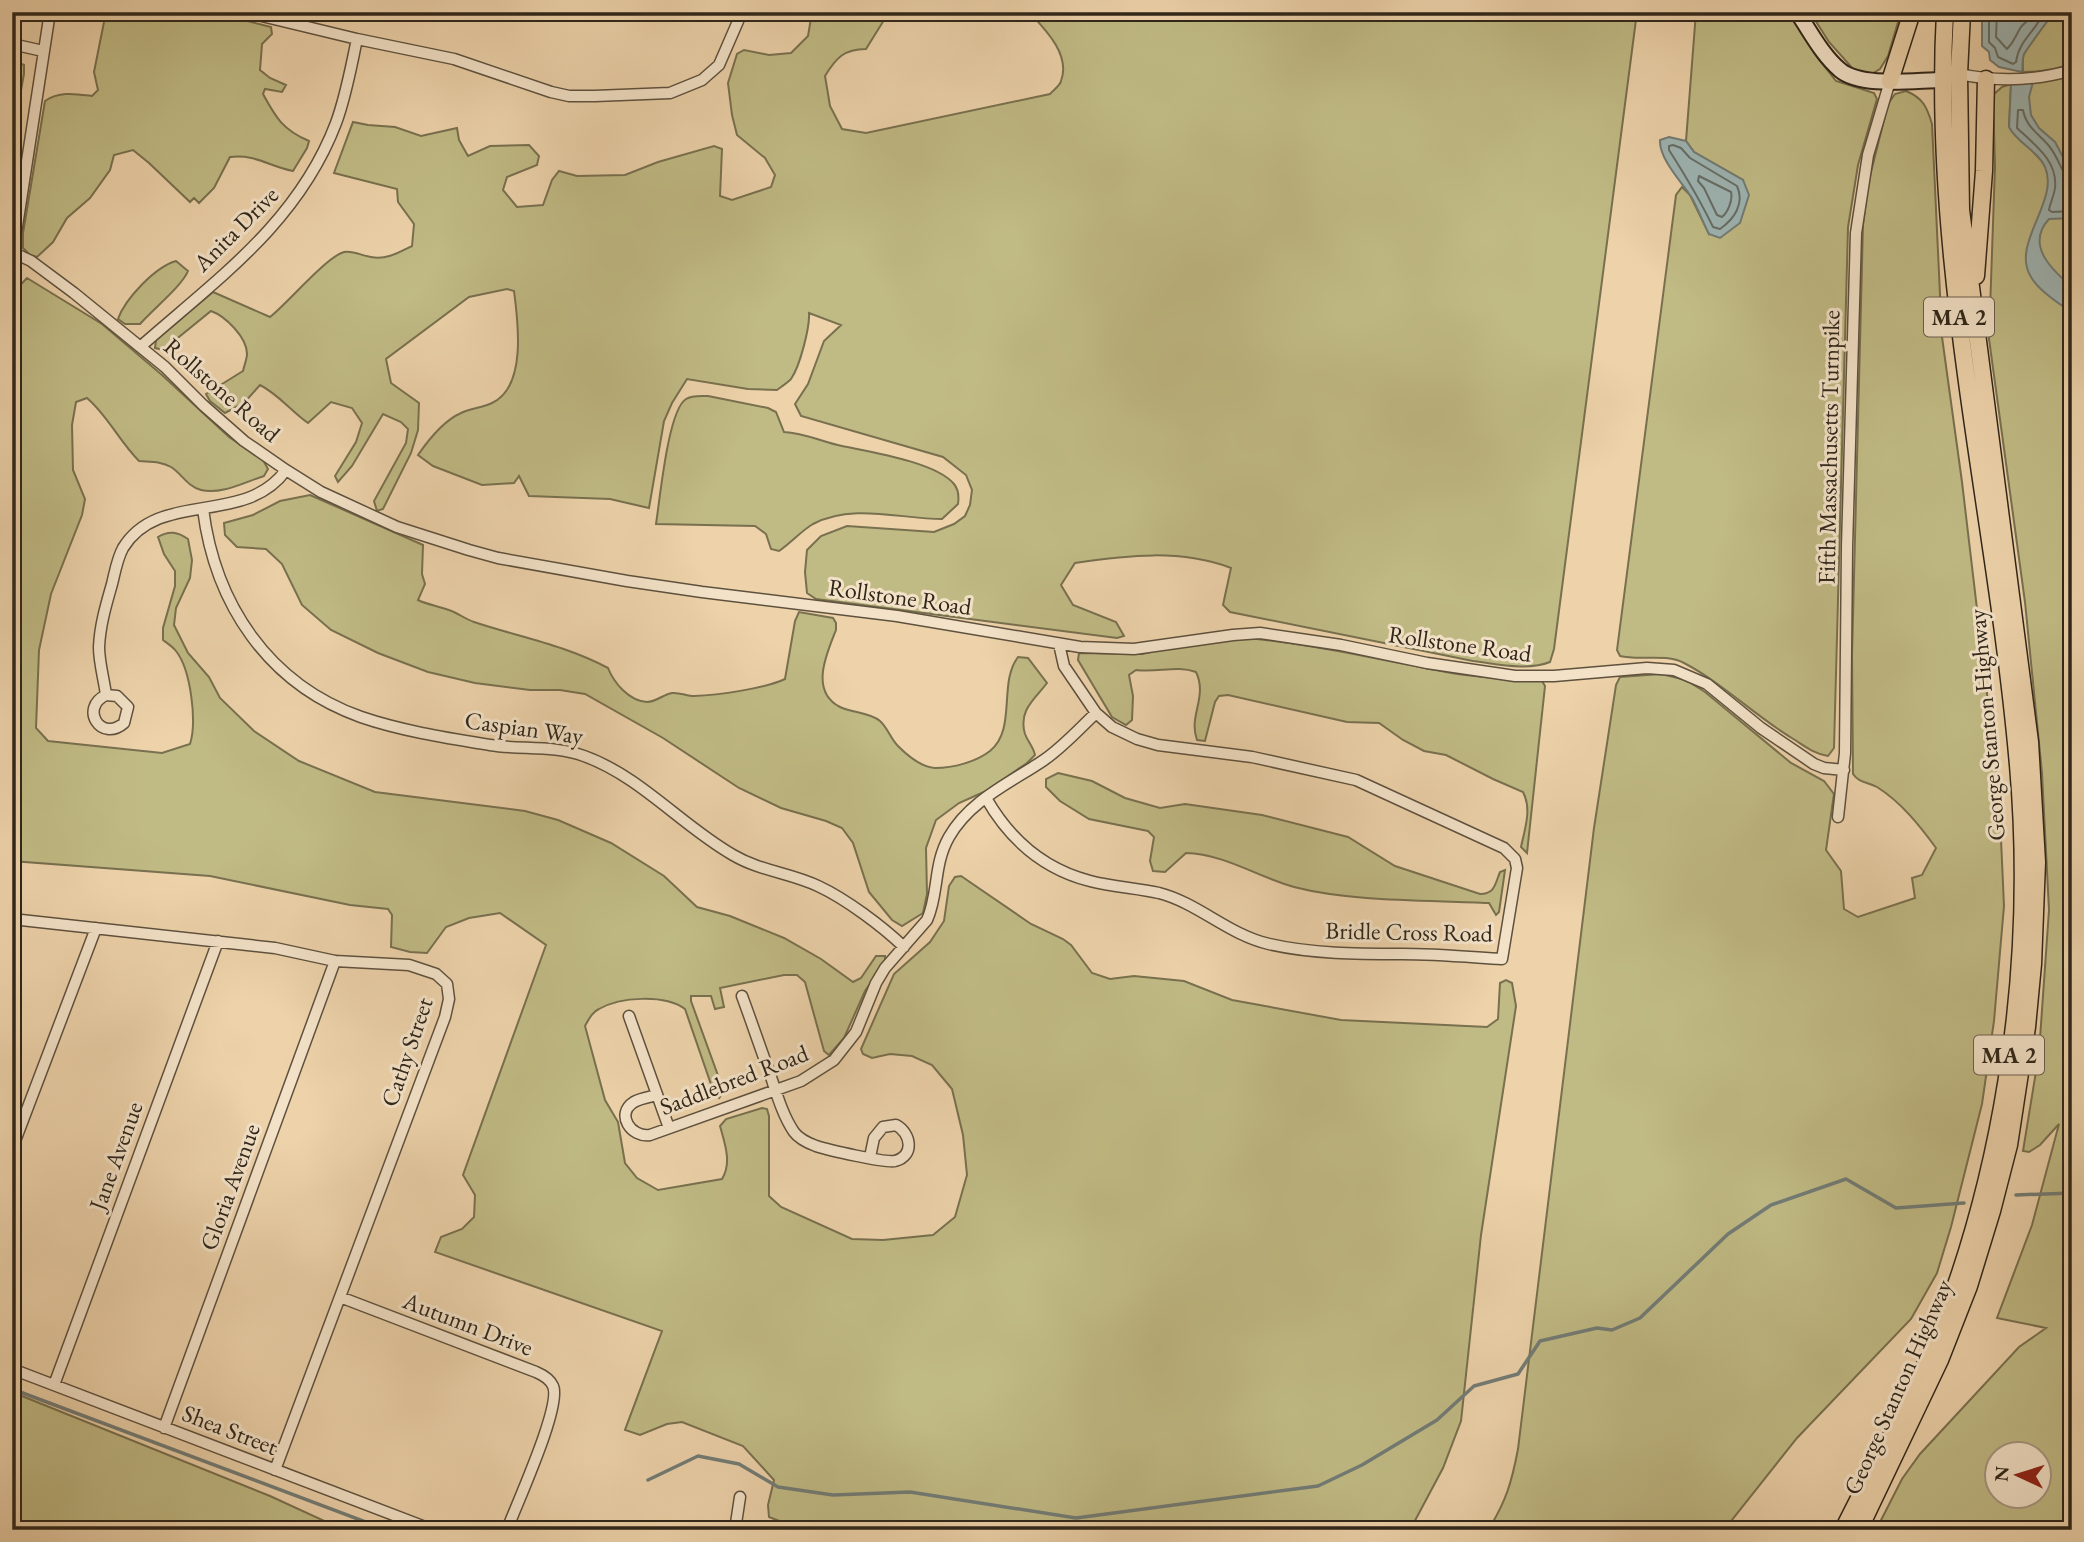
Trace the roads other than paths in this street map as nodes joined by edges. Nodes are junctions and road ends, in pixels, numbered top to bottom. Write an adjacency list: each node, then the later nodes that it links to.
1 (50, 12): 10 (street)
2 (245, 12): 8 (street)
3 (742, 12): 8 (street)
4 (1797, 12): 15 (main road)
5 (1912, 12): 15 (highway)
6 (1945, 12): 14 (highway, George Stanton Highway / MA 2)
7 (1962, 12): 12 (highway, George Stanton Highway / MA 2)
8 (357, 39): 18 (street, Anita Drive)
9 (12, 44): 10 (street)
10 (43, 51): 16 (street)
11 (2072, 70): 13 (street)
12 (1959, 74): 13 (street); 17 (highway, George Stanton Highway / MA 2)
13 (1986, 79): 17 (highway)
14 (1943, 80): 15 (main road); 48 (highway, George Stanton Highway / MA 2)
15 (1890, 81): 24 (street, Fifth Massachusetts Turnpike)
16 (13, 252): 18 (street, Rollstone Road)
17 (1973, 313): 49 (highway, George Stanton Highway / MA 2)
18 (140, 347): 19 (street, Rollstone Road)
19 (286, 470): 20 (street); 21 (street, Rollstone Road)
20 (204, 509): 22 (street); 30 (street, Caspian Way)
21 (1059, 644): 23 (street, Bridle Cross Road); 24 (street, Rollstone Road)
22 (106, 695)
23 (1096, 713): 25 (street, Saddlebred Road); 25 (street, Bridle Cross Road)
24 (1844, 770): 26 (street, Fifth Massachusetts Turnpike)
25 (985, 798): 30 (street, Saddlebred Road)
26 (1838, 817)
27 (12, 919): 28 (street, Cathy Street)
28 (96, 928): 29 (street, Cathy Street); 37 (street)
29 (218, 941): 31 (street, Cathy Street); 41 (street, Jane Avenue)
30 (904, 947): 34 (street, Saddlebred Road)
31 (335, 961): 39 (street, Cathy Street); 42 (street, Gloria Avenue)
32 (742, 996): 34 (street)
33 (629, 1016): 35 (street)
34 (776, 1091): 36 (street, Saddlebred Road); 38 (street)
35 (657, 1096): 36 (street); 36 (street, Saddlebred Road)
36 (669, 1128)
37 (12, 1149)
38 (870, 1157): 38 (street)
39 (340, 1297): 43 (street, Cathy Street); 46 (street, Autumn Drive)
40 (12, 1369): 41 (street, Shea Street)
41 (54, 1385): 42 (street, Shea Street)
42 (164, 1428): 43 (street, Shea Street)
43 (275, 1470): 45 (street, Shea Street)
44 (740, 1497): 47 (street)
45 (433, 1530)
46 (507, 1530)
47 (735, 1530)
48 (1843, 1530)
49 (1859, 1530)

